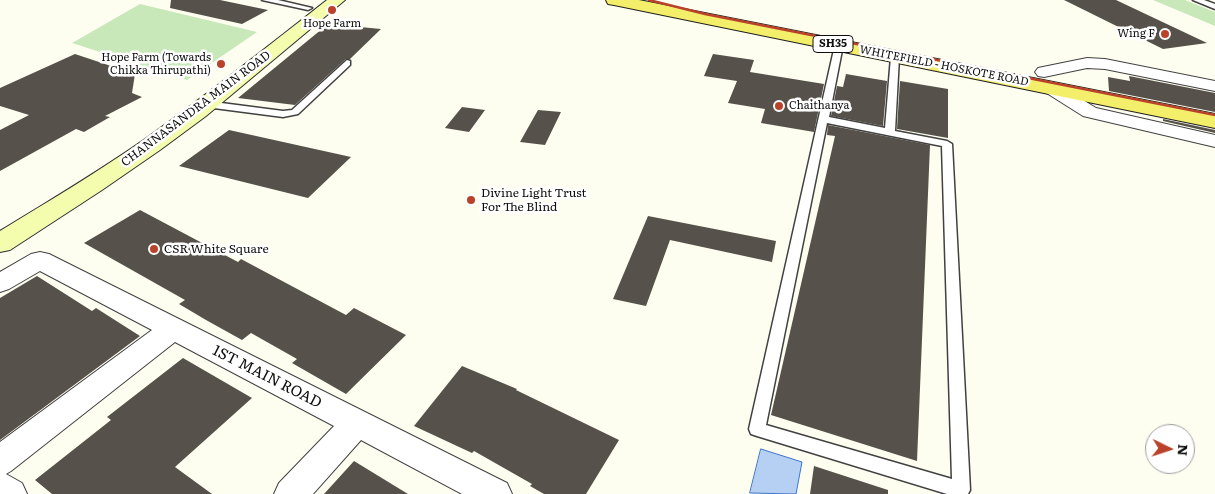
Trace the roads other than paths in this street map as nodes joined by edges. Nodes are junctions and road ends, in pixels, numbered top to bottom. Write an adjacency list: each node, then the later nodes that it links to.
1 (266, 0): 6 (lane)
2 (337, 0): 13 (main road, CHANNASANDRA MAIN ROAD)
3 (614, 0): 8 (main road, WHITEFIELD - HOSKOTE ROAD / SH35)
4 (663, 0): 11 (main road, WHITEFIELD - HOSKOTE ROAD / SH35)
5 (1197, 0): 7 (lane)
6 (302, 3): 19 (main road, CHANNASANDRA MAIN ROAD)
7 (1215, 7)
8 (839, 45): 9 (main road, WHITEFIELD - HOSKOTE ROAD / SH35); 15 (lane)
9 (895, 57): 11 (main road, WHITEFIELD - HOSKOTE ROAD / SH35); 17 (lane)
10 (347, 63): 13 (lane)
11 (1047, 80): 12 (street); 14 (main road, WHITEFIELD - HOSKOTE ROAD / SH35); 16 (main road, WHITEFIELD - HOSKOTE ROAD / SH35); 18 (street)
12 (1215, 86)
13 (206, 104): 19 (main road, CHANNASANDRA MAIN ROAD)
14 (1215, 106)
15 (823, 119): 17 (lane); 17 (lane)
16 (1215, 121)
17 (890, 133)
18 (1215, 141)
19 (6, 232)
20 (0, 282): 21 (street, 1ST MAIN ROAD)
21 (173, 329): 22 (street, 1ST MAIN ROAD); 23 (street)
22 (357, 423): 26 (street); 27 (street, 1ST MAIN ROAD)
23 (0, 461)
24 (0, 487): 25 (street)
25 (10, 494)
26 (291, 494)
27 (495, 494)

